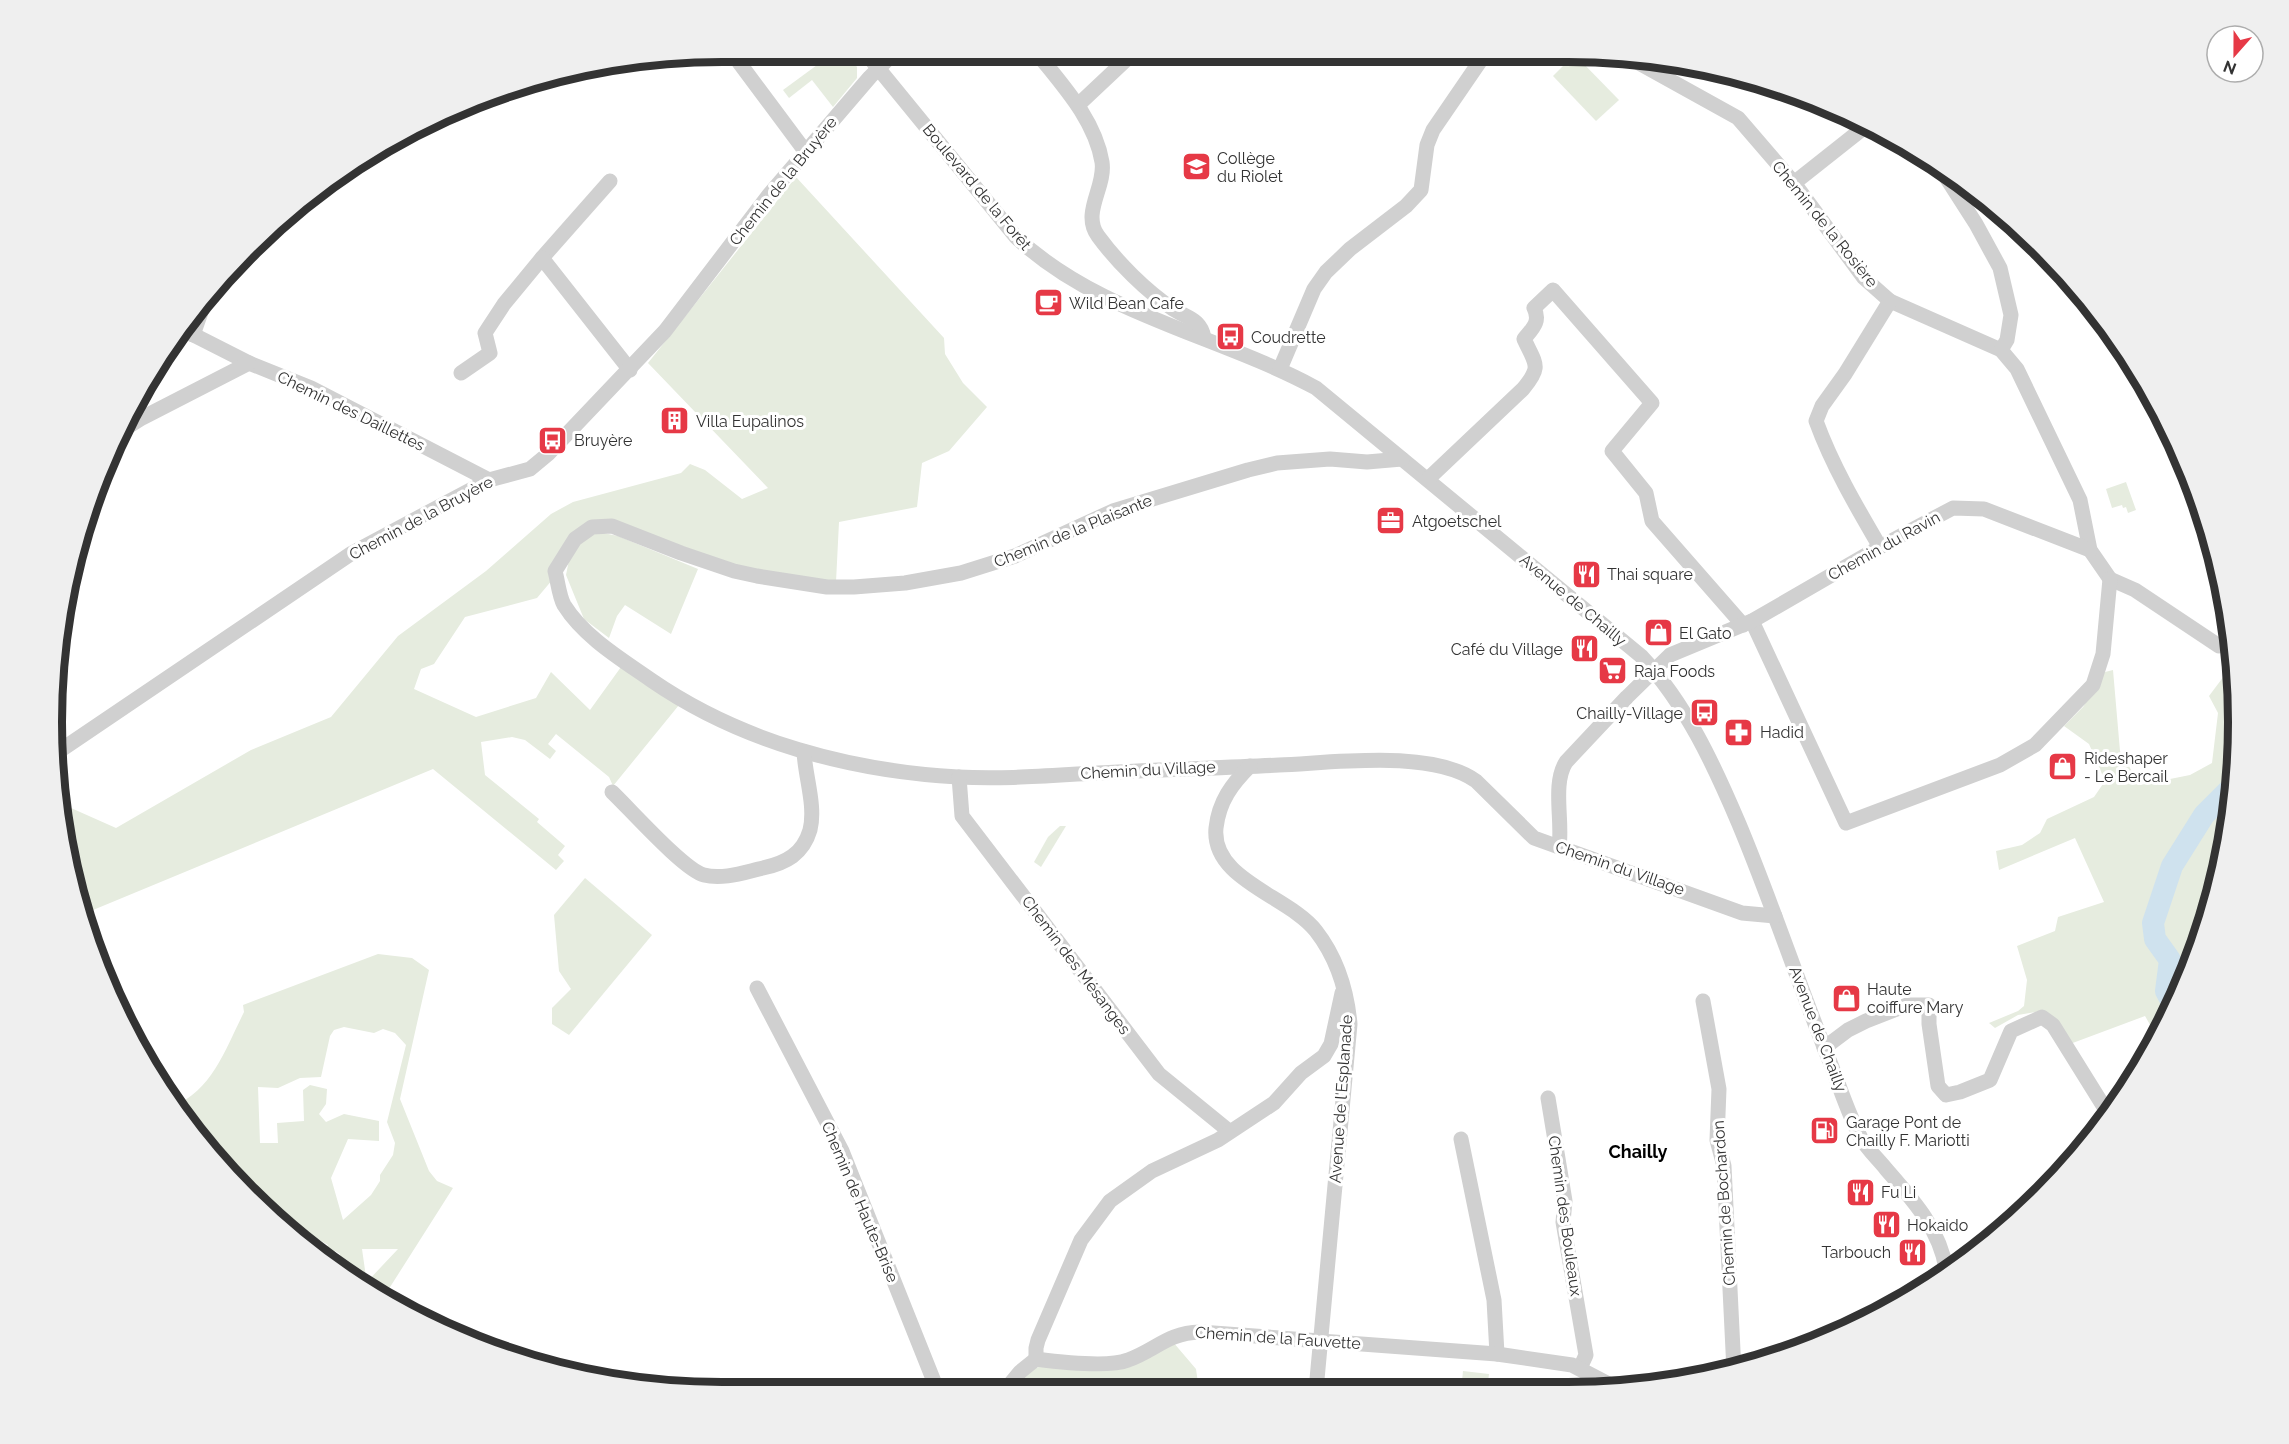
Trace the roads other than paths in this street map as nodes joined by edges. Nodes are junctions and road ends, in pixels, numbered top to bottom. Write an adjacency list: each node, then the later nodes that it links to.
1 (739, 62): 11 (street)
2 (873, 62): 8 (street, Boulevard de la Forêt)
3 (885, 62): 8 (street, Chemin de la Bruyère)
4 (1044, 62): 9 (street)
5 (1124, 62): 9 (street)
6 (1480, 62): 22 (street)
7 (1645, 66): 13 (street, Chemin de la Rosière)
8 (879, 69): 11 (street, Chemin de la Bruyère); 16 (street, Boulevard de la Forêt)
9 (1078, 105): 19 (street)
10 (1860, 131): 13 (street)
11 (805, 151): 23 (street, Chemin de la Bruyère)
12 (610, 181): 15 (street)
13 (1794, 183): 17 (street, Chemin de la Rosière)
14 (1951, 185): 20 (street)
15 (542, 258): 23 (street); 24 (street)
16 (1105, 296): 19 (street, Avenue de Chailly)
17 (1890, 301): 20 (street, Chemin de la Rosière); 29 (street)
18 (189, 333): 21 (street, Chemin des Daillettes)
19 (1204, 338): 22 (street, Avenue de Chailly)
20 (2001, 350): 30 (street, Chemin de la Rosière)
21 (249, 363): 25 (street); 28 (street, Chemin des Daillettes)
22 (1280, 369): 26 (street, Avenue de Chailly)
23 (630, 370): 28 (street, Chemin de la Bruyère)
24 (461, 373)
25 (133, 423)
26 (1402, 459): 27 (street, Avenue de Chailly); 31 (street, Chemin de la Plaisante)
27 (1428, 479): 33 (street); 35 (street, Avenue de Chailly)
28 (489, 480): 36 (street, Chemin de la Bruyère)
29 (1880, 547): 30 (street, Chemin du Ravin); 33 (street, Chemin du Ravin)
30 (2090, 550): 32 (street, Chemin de la Rosière)
31 (555, 571): 37 (street, Chemin du Village)
32 (2110, 579): 33 (street); 34 (street)
33 (1747, 623): 35 (street, Chemin du Ravin)
34 (2220, 646)
35 (1655, 671): 41 (street, Chemin du Ravin); 42 (street, Avenue de Chailly)
36 (63, 749)
37 (804, 752): 39 (street, Chemin du Village); 40 (street)
38 (1250, 766): 39 (street, Chemin du Village); 41 (street, Chemin du Village); 43 (street, Avenue de l'Esplanade)
39 (959, 777): 49 (street, Chemin des Mésanges)
40 (612, 792)
41 (1559, 847): 42 (street, Chemin du Village)
42 (1775, 916): 46 (street, Avenue de Chailly)
43 (1344, 987): 49 (street); 52 (street, Avenue de l'Esplanade)
44 (757, 988): 58 (street, Chemin de Haute-Brise)
45 (1703, 1001): 55 (street, Chemin de Bochardon)
46 (1824, 1048): 48 (street); 51 (street, Avenue de Chailly)
47 (1548, 1098): 56 (street, Chemin des Bouleaux)
48 (2104, 1106)
49 (1228, 1131): 54 (street)
50 (1461, 1139): 53 (street)
51 (1945, 1263)
52 (1321, 1341): 53 (street, Chemin de la Fauvette); 54 (street, Chemin de la Fauvette); 60 (street, Avenue de l'Esplanade)
53 (1497, 1354): 56 (street, Chemin de la Fauvette)
54 (1036, 1359): 59 (street)
55 (1734, 1361)
56 (1580, 1368): 57 (street, Chemin de la Fauvette)
57 (1604, 1381)
58 (934, 1382)
59 (1012, 1382)
60 (1317, 1382)

